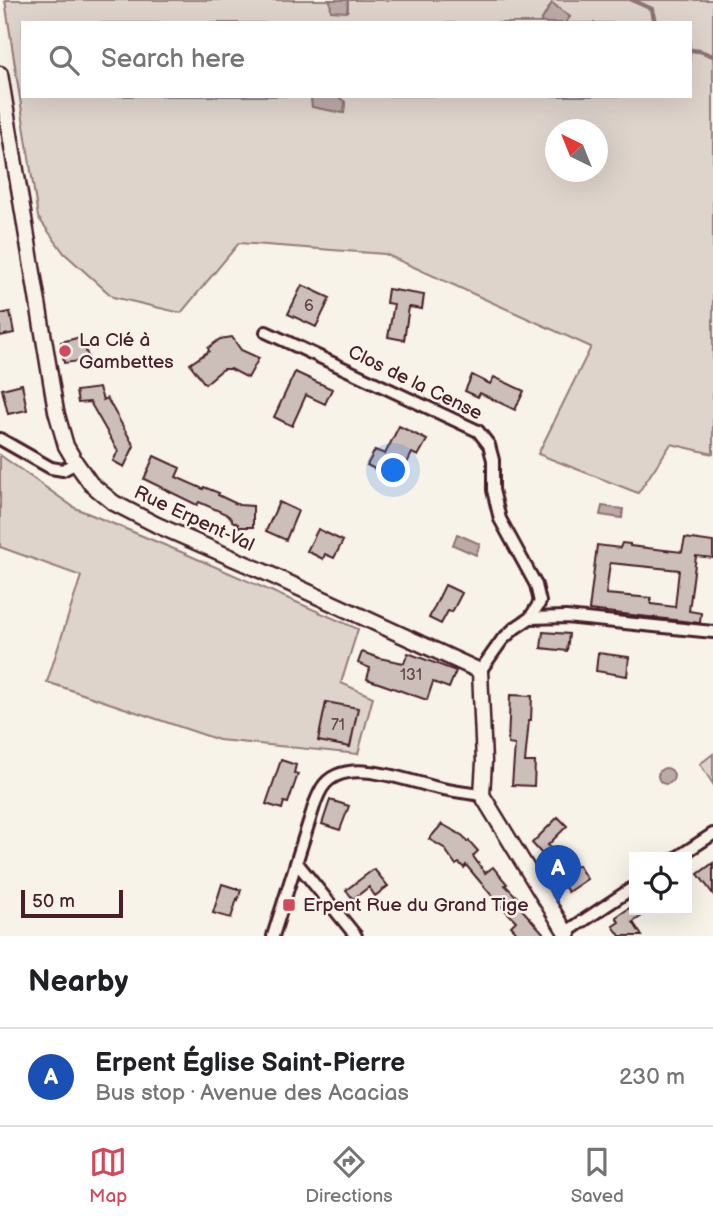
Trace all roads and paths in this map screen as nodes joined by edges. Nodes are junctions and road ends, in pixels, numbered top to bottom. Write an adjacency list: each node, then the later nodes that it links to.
1 (0, 74): 4 (street, Rue Erpent-Val)
2 (267, 332): 5 (street, Clos de la Cense)
3 (0, 439): 4 (street)
4 (76, 463): 7 (street, Rue Erpent-Val)
5 (530, 618): 6 (street); 7 (street)
6 (713, 632)
7 (480, 671): 8 (street)
8 (482, 795): 11 (street); 13 (street)
9 (713, 834): 10 (street)
10 (686, 852)
11 (297, 863): 14 (street); 15 (street)
12 (629, 891): 13 (street)
13 (567, 934)
14 (273, 936)
15 (356, 936)

